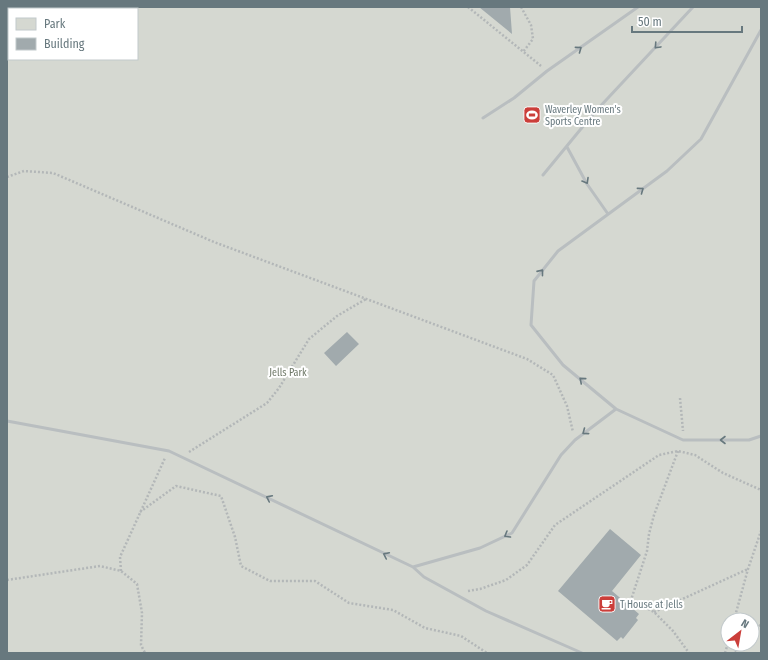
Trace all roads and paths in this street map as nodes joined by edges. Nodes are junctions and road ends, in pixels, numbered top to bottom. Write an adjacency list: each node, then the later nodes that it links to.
1 (468, 7): 6 (path)
2 (521, 7): 6 (path)
3 (638, 7): 7 (lane, one-way to 3)
4 (693, 7): 9 (lane, one-way to 9)
5 (761, 30): 12 (lane, one-way to 5)
6 (523, 52): 7 (path)
7 (548, 71): 8 (lane)
8 (483, 118)
9 (567, 147): 10 (lane); 12 (lane, one-way to 12)
10 (543, 175)
11 (7, 177): 13 (path)
12 (608, 214): 15 (lane, one-way to 12)
13 (366, 299): 18 (path); 22 (path)
14 (680, 398): 19 (path)
15 (616, 409): 18 (lane, one-way to 18); 19 (lane)
16 (7, 420): 20 (lane)
17 (761, 436): 19 (lane, one-way to 19)
18 (575, 440): 26 (lane, one-way to 26)
19 (683, 440): 21 (path)
20 (169, 451): 22 (lane); 24 (path)
21 (678, 451): 23 (path); 30 (path); 31 (path)
22 (181, 456): 26 (lane, one-way to 22)
23 (761, 490)
24 (140, 512): 28 (path); 34 (path)
25 (761, 531): 27 (path)
26 (413, 568): 30 (lane)
27 (748, 569): 31 (path); 32 (path)
28 (121, 571): 29 (path); 33 (path)
29 (7, 580)
30 (452, 592): 35 (lane)
31 (654, 612): 36 (path)
32 (736, 612)
33 (145, 653)
34 (487, 653)
35 (582, 653)
36 (689, 653)

